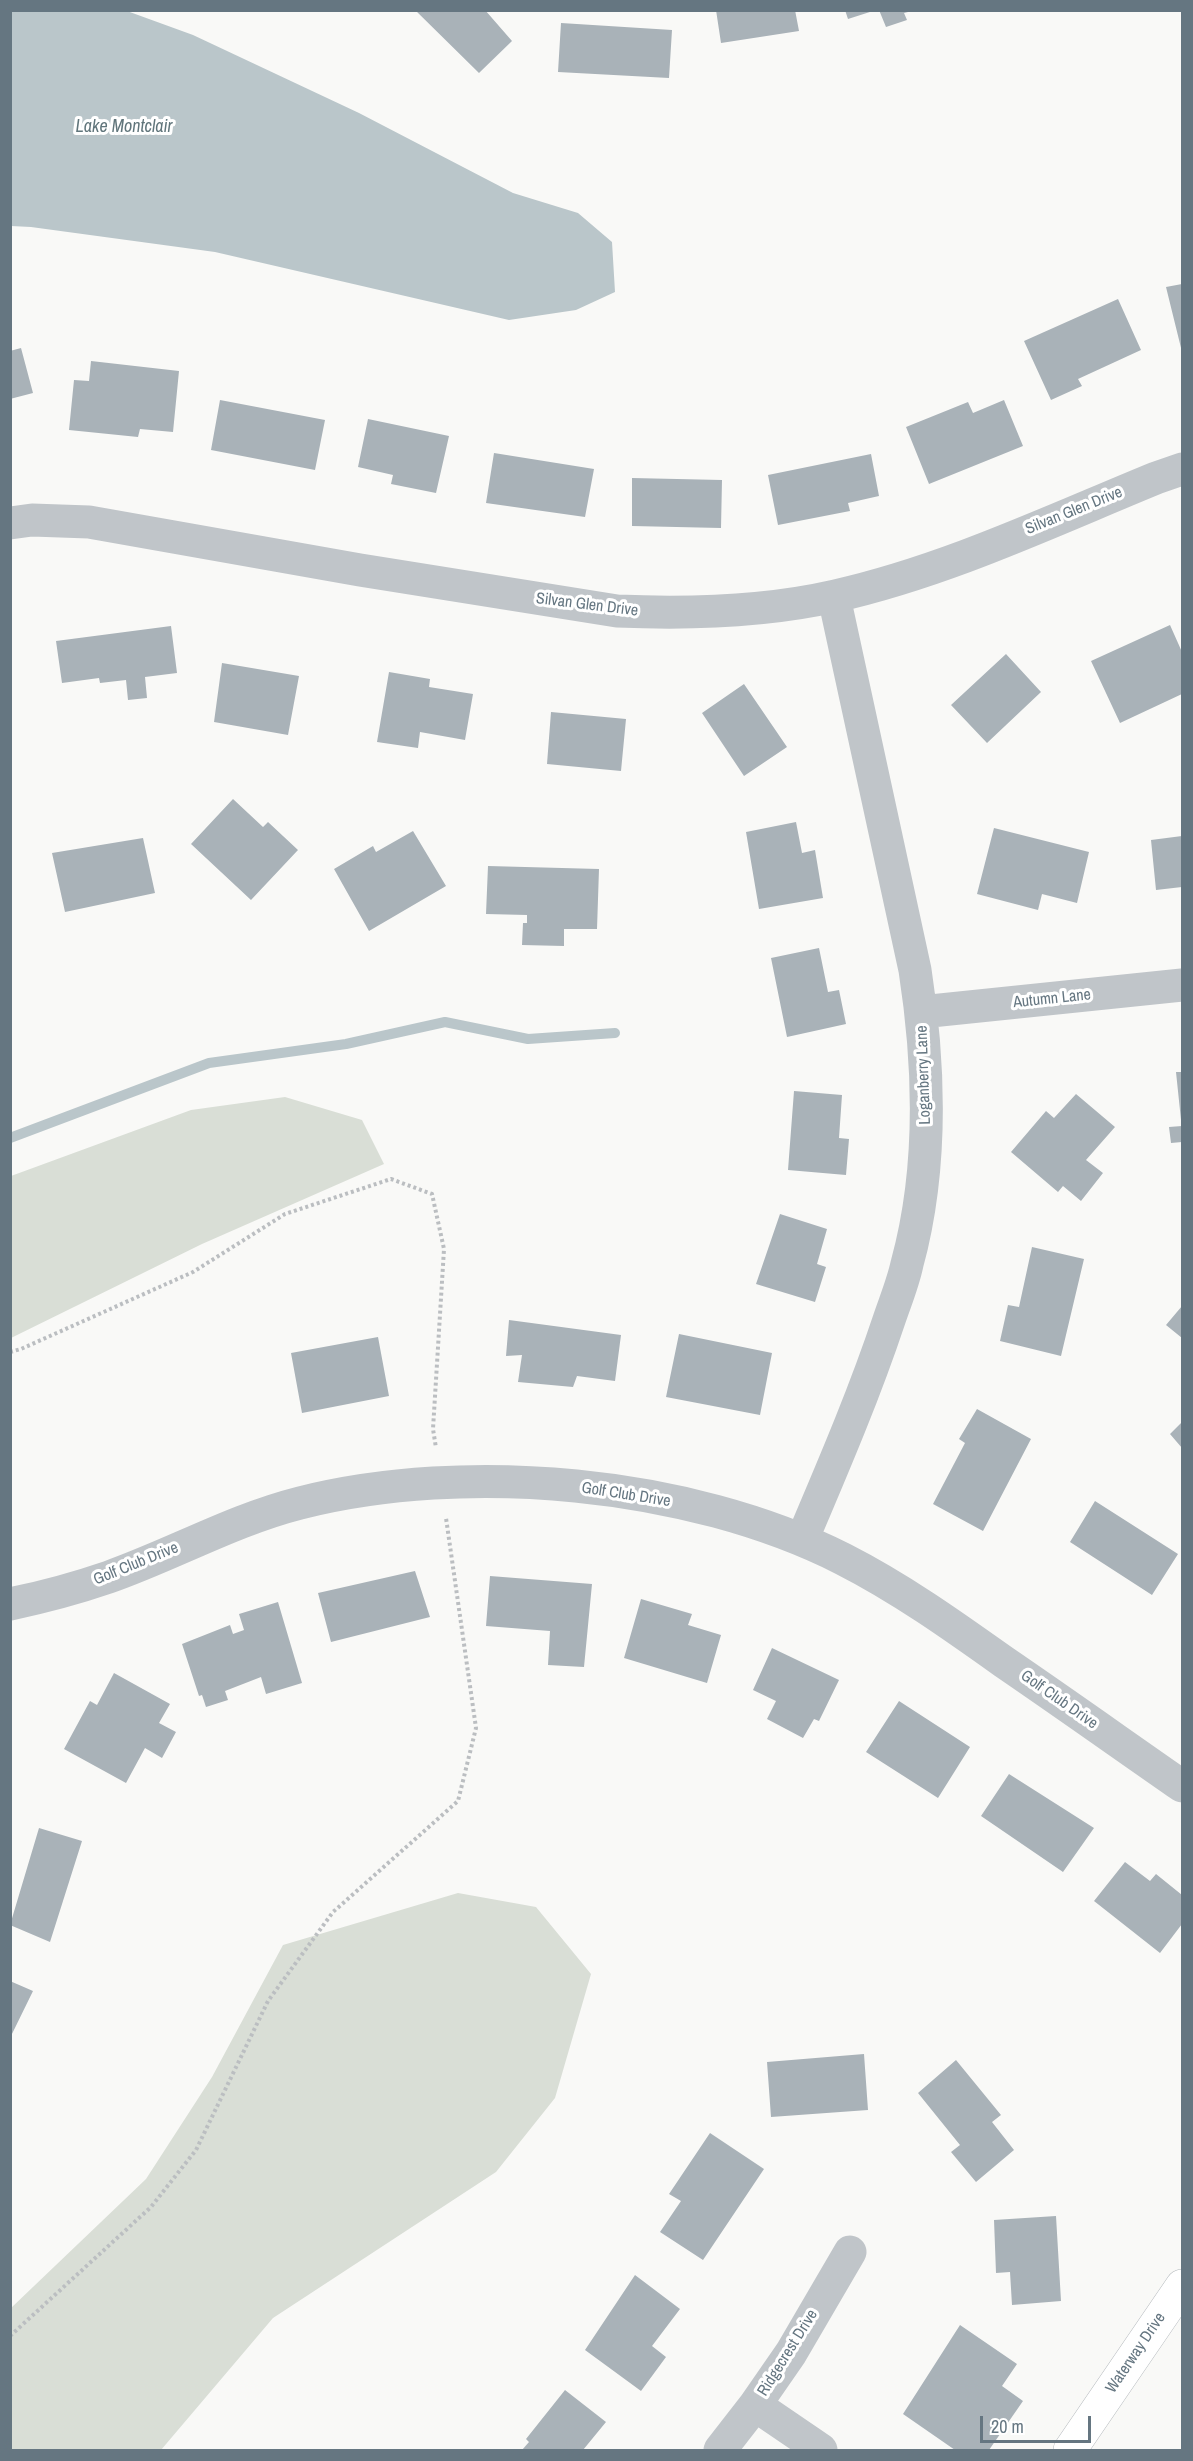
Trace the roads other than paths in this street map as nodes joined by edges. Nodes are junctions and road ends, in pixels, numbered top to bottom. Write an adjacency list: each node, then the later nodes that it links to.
1 (1182, 469): 3 (street, Silvan Glen Drive)
2 (10, 524): 3 (street, Silvan Glen Drive)
3 (834, 597): 5 (street, Loganberry Lane)
4 (1182, 985): 5 (street, Autumn Lane)
5 (921, 1012): 6 (street, Loganberry Lane)
6 (802, 1540): 7 (street, Golf Club Drive); 8 (street, Golf Club Drive)
7 (10, 1604)
8 (1182, 1786)
9 (850, 2252): 11 (street, Ridgecrest Drive)
10 (1182, 2286): 14 (main road, Waterway Drive)
11 (755, 2405): 12 (street, Ridgecrest Drive); 13 (street)
12 (720, 2451)
13 (821, 2451)
14 (1070, 2451)

